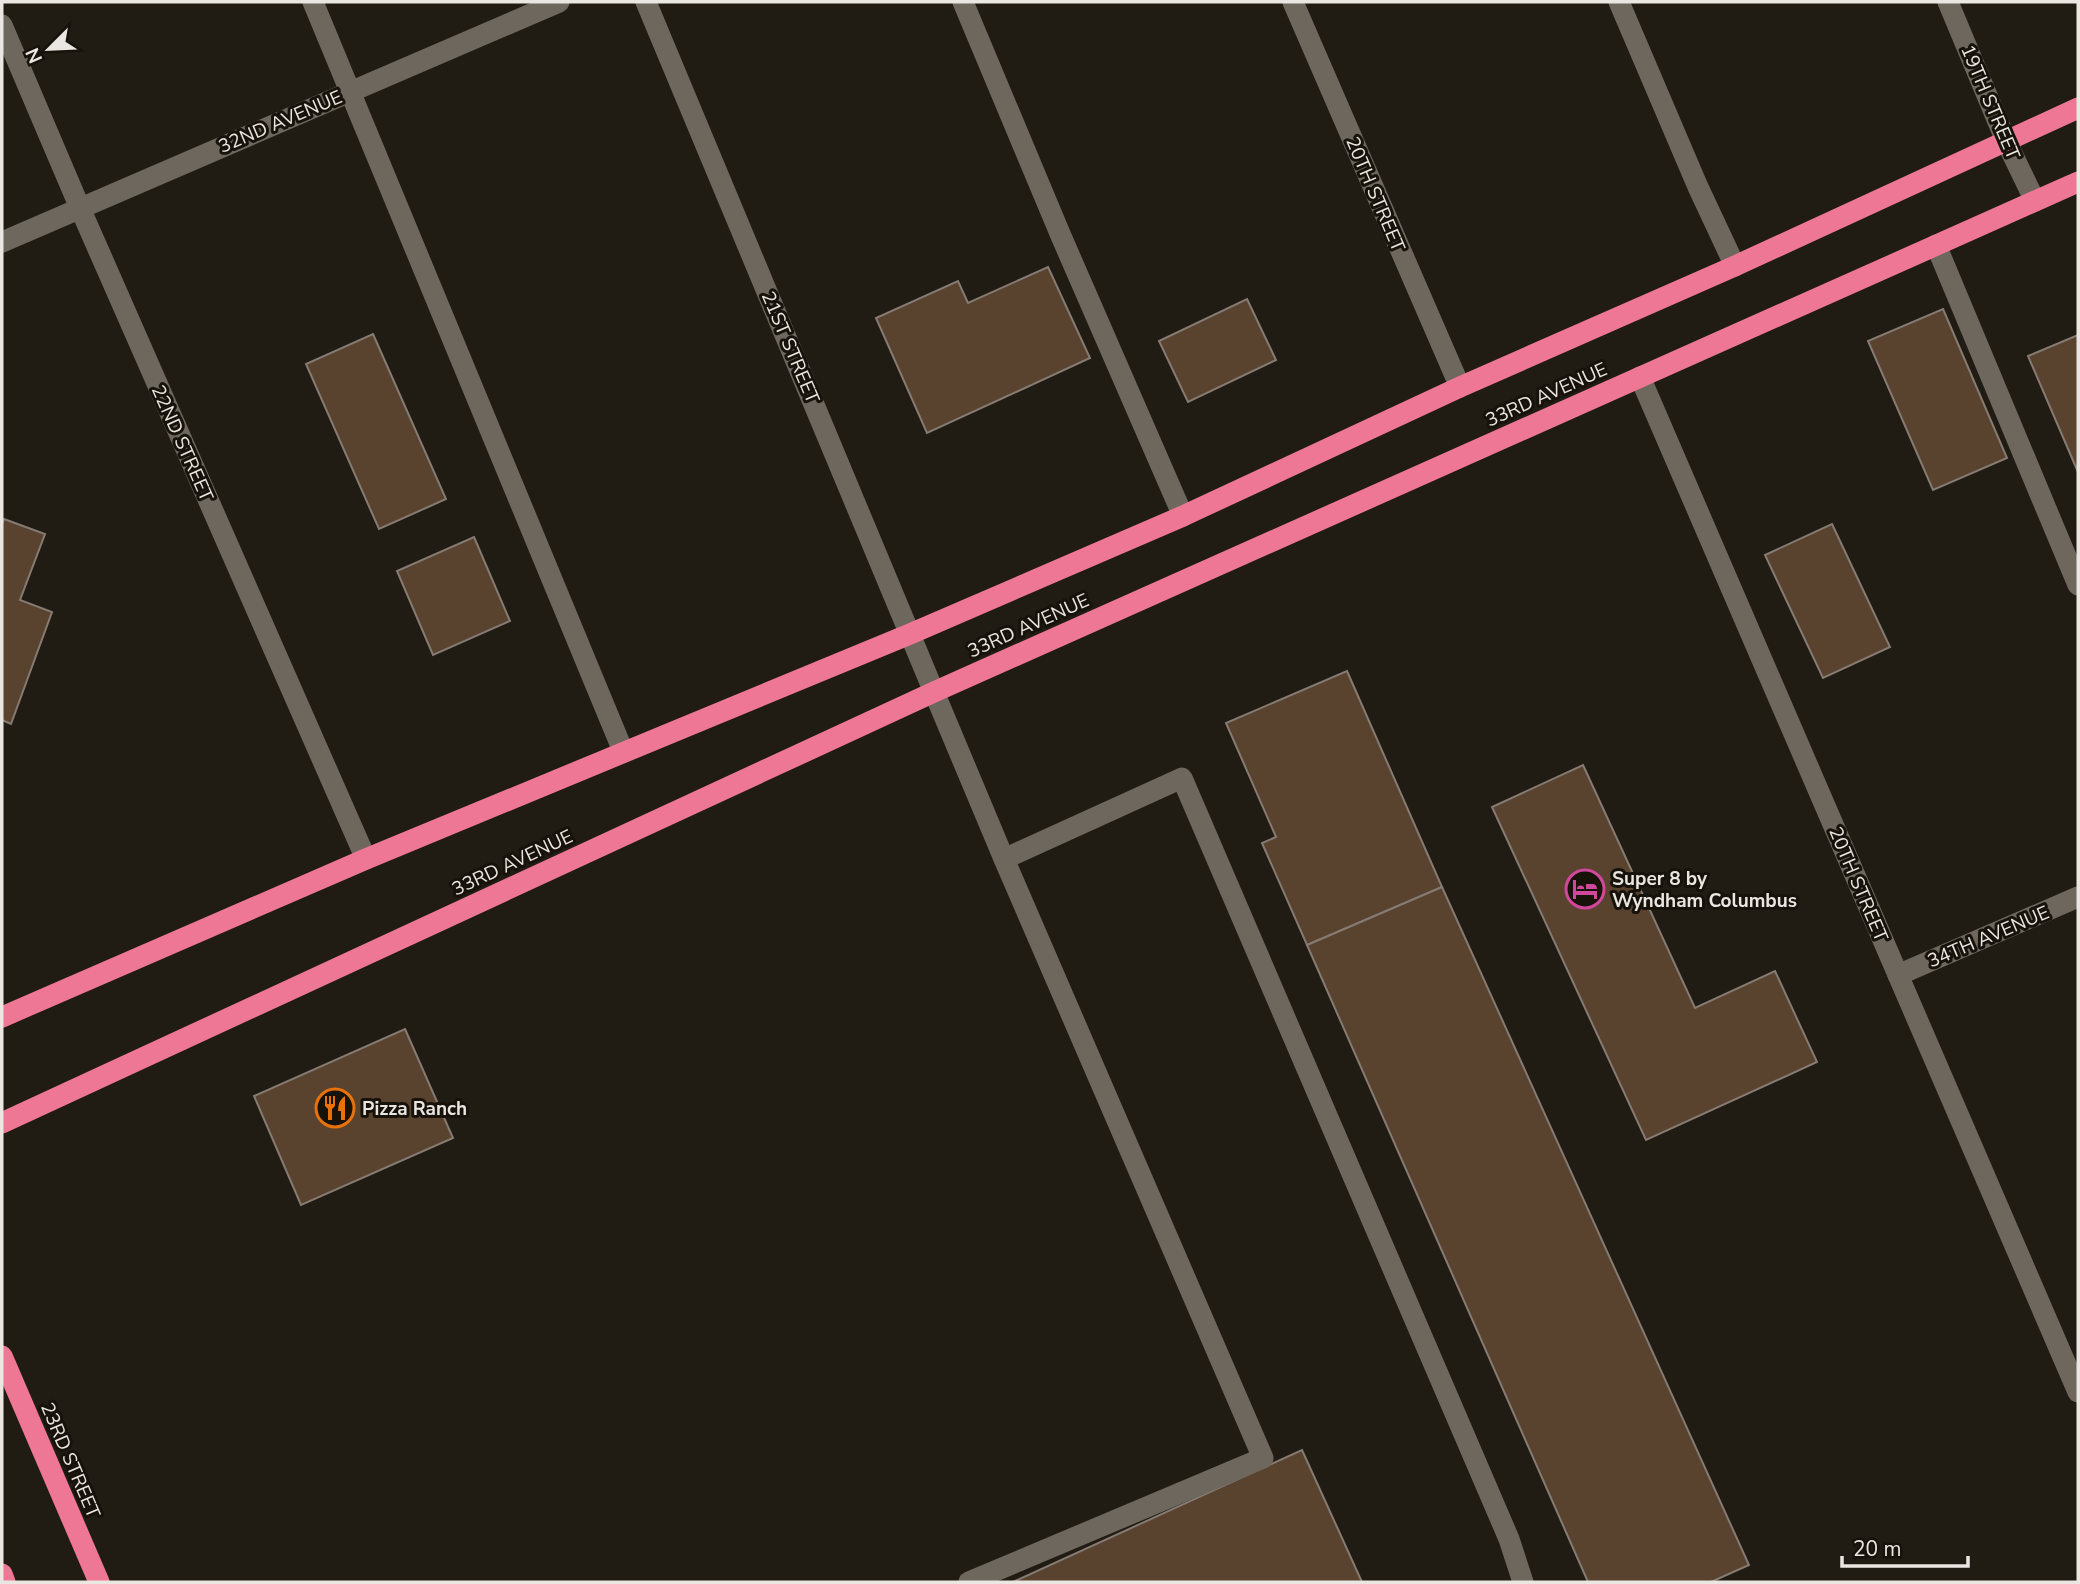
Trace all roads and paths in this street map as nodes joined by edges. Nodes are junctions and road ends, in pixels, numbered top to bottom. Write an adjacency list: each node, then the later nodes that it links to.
1 (313, 2): 9 (street)
2 (559, 2): 9 (street, 32ND AVENUE)
3 (646, 2): 22 (street, 21ST STREET)
4 (963, 2): 20 (street)
5 (1293, 2): 19 (street, 20TH STREET)
6 (1619, 2): 17 (street)
7 (1948, 2): 11 (street, 19TH STREET)
8 (2, 25): 14 (street, 22ND STREET)
9 (350, 91): 14 (street, 32ND AVENUE); 24 (street)
10 (2078, 108): 11 (highway, 33RD AVENUE)
11 (2006, 141): 13 (street, 19TH STREET); 17 (highway, 33RD AVENUE)
12 (2078, 182): 13 (highway, 33RD AVENUE)
13 (2035, 201): 16 (highway, 33RD AVENUE)
14 (80, 208): 15 (street, 32ND AVENUE); 25 (street, 22ND STREET)
15 (2, 242)
16 (1936, 245): 18 (highway, 33RD AVENUE); 21 (street)
17 (1735, 266): 19 (highway, 33RD AVENUE)
18 (1640, 377): 23 (highway, 33RD AVENUE); 28 (street, 20TH STREET)
19 (1460, 387): 20 (highway, 33RD AVENUE)
20 (1183, 516): 22 (highway, 33RD AVENUE)
21 (2078, 585)
22 (910, 634): 23 (street, 21ST STREET); 24 (highway, 33RD AVENUE)
23 (934, 692): 26 (street, 21ST STREET); 30 (highway, 33RD AVENUE)
24 (623, 751): 25 (highway, 33RD AVENUE)
25 (366, 859): 29 (highway, 33RD AVENUE)
26 (1004, 859): 36 (street, 21ST STREET); 37 (street)
27 (2078, 897): 28 (street, 34TH AVENUE)
28 (1898, 975): 32 (street, 20TH STREET)
29 (2, 1017)
30 (2, 1123)
31 (2, 1356): 35 (highway, 23RD STREET)
32 (2078, 1392)
33 (2, 1574): 34 (highway)
34 (5, 1582)
35 (99, 1582)
36 (969, 1582)
37 (1523, 1582)

